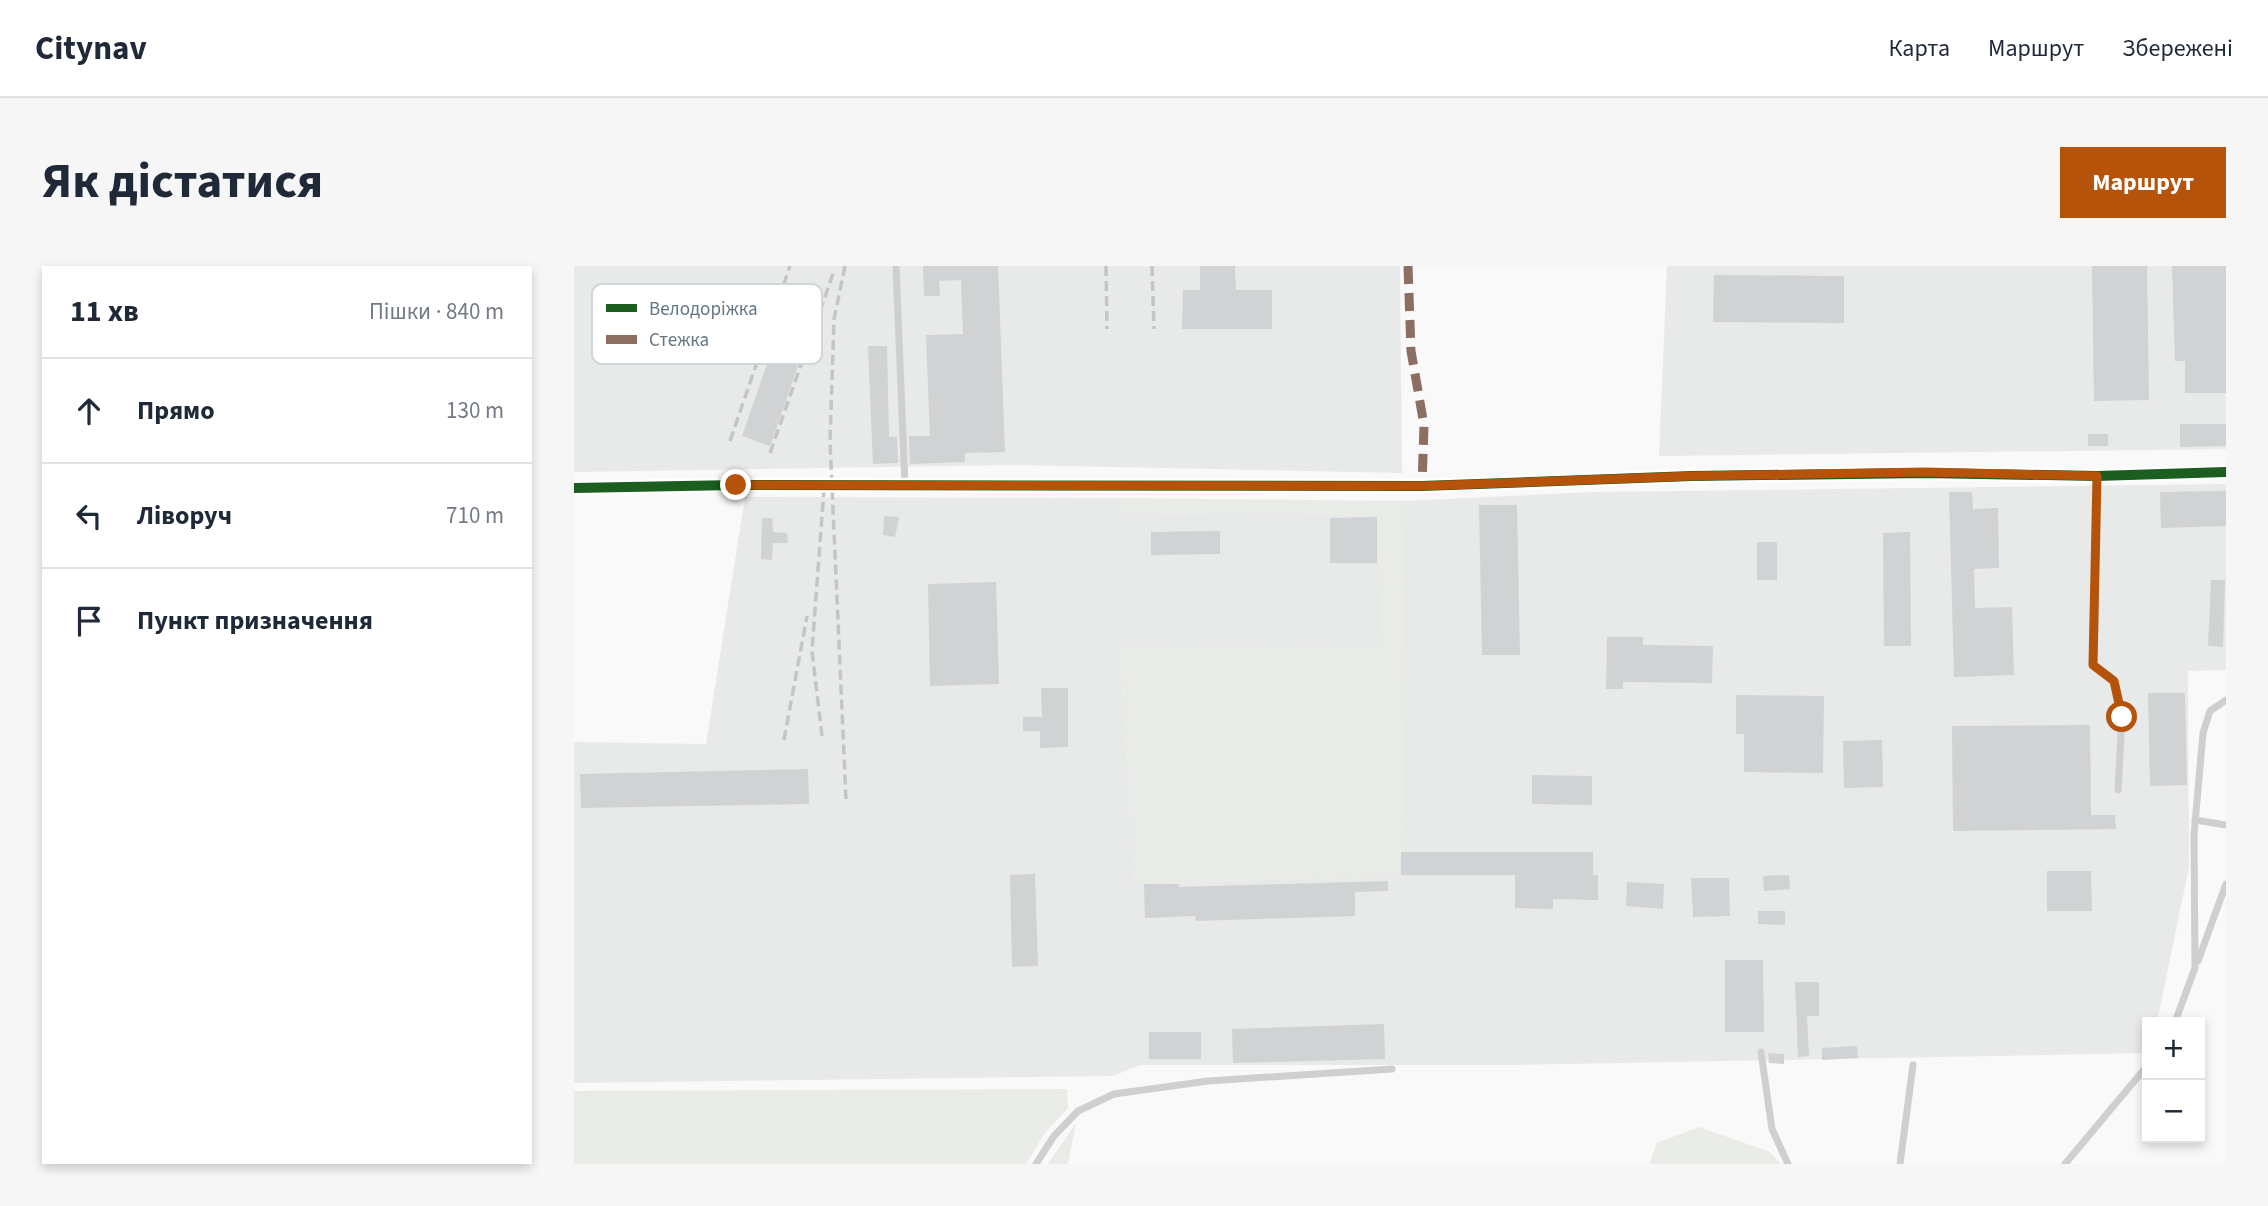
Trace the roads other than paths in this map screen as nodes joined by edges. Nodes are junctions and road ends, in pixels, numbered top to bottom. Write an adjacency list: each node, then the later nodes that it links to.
1 (896, 266): 4 (lane)
2 (2226, 472): 3 (street)
3 (2097, 476): 4 (street); 7 (lane)
4 (905, 486): 5 (street)
5 (574, 488)
6 (2226, 700): 8 (lane)
7 (2118, 790)
8 (2195, 820): 9 (lane); 11 (lane)
9 (2226, 825)
10 (2226, 884): 11 (lane)
11 (2195, 968): 12 (lane)
12 (2177, 1017)
13 (1761, 1052): 18 (lane)
14 (1913, 1065): 19 (lane)
15 (1392, 1069): 17 (lane)
16 (2142, 1072): 20 (lane)
17 (1036, 1164)
18 (1788, 1164)
19 (1900, 1164)
20 (2065, 1164)

